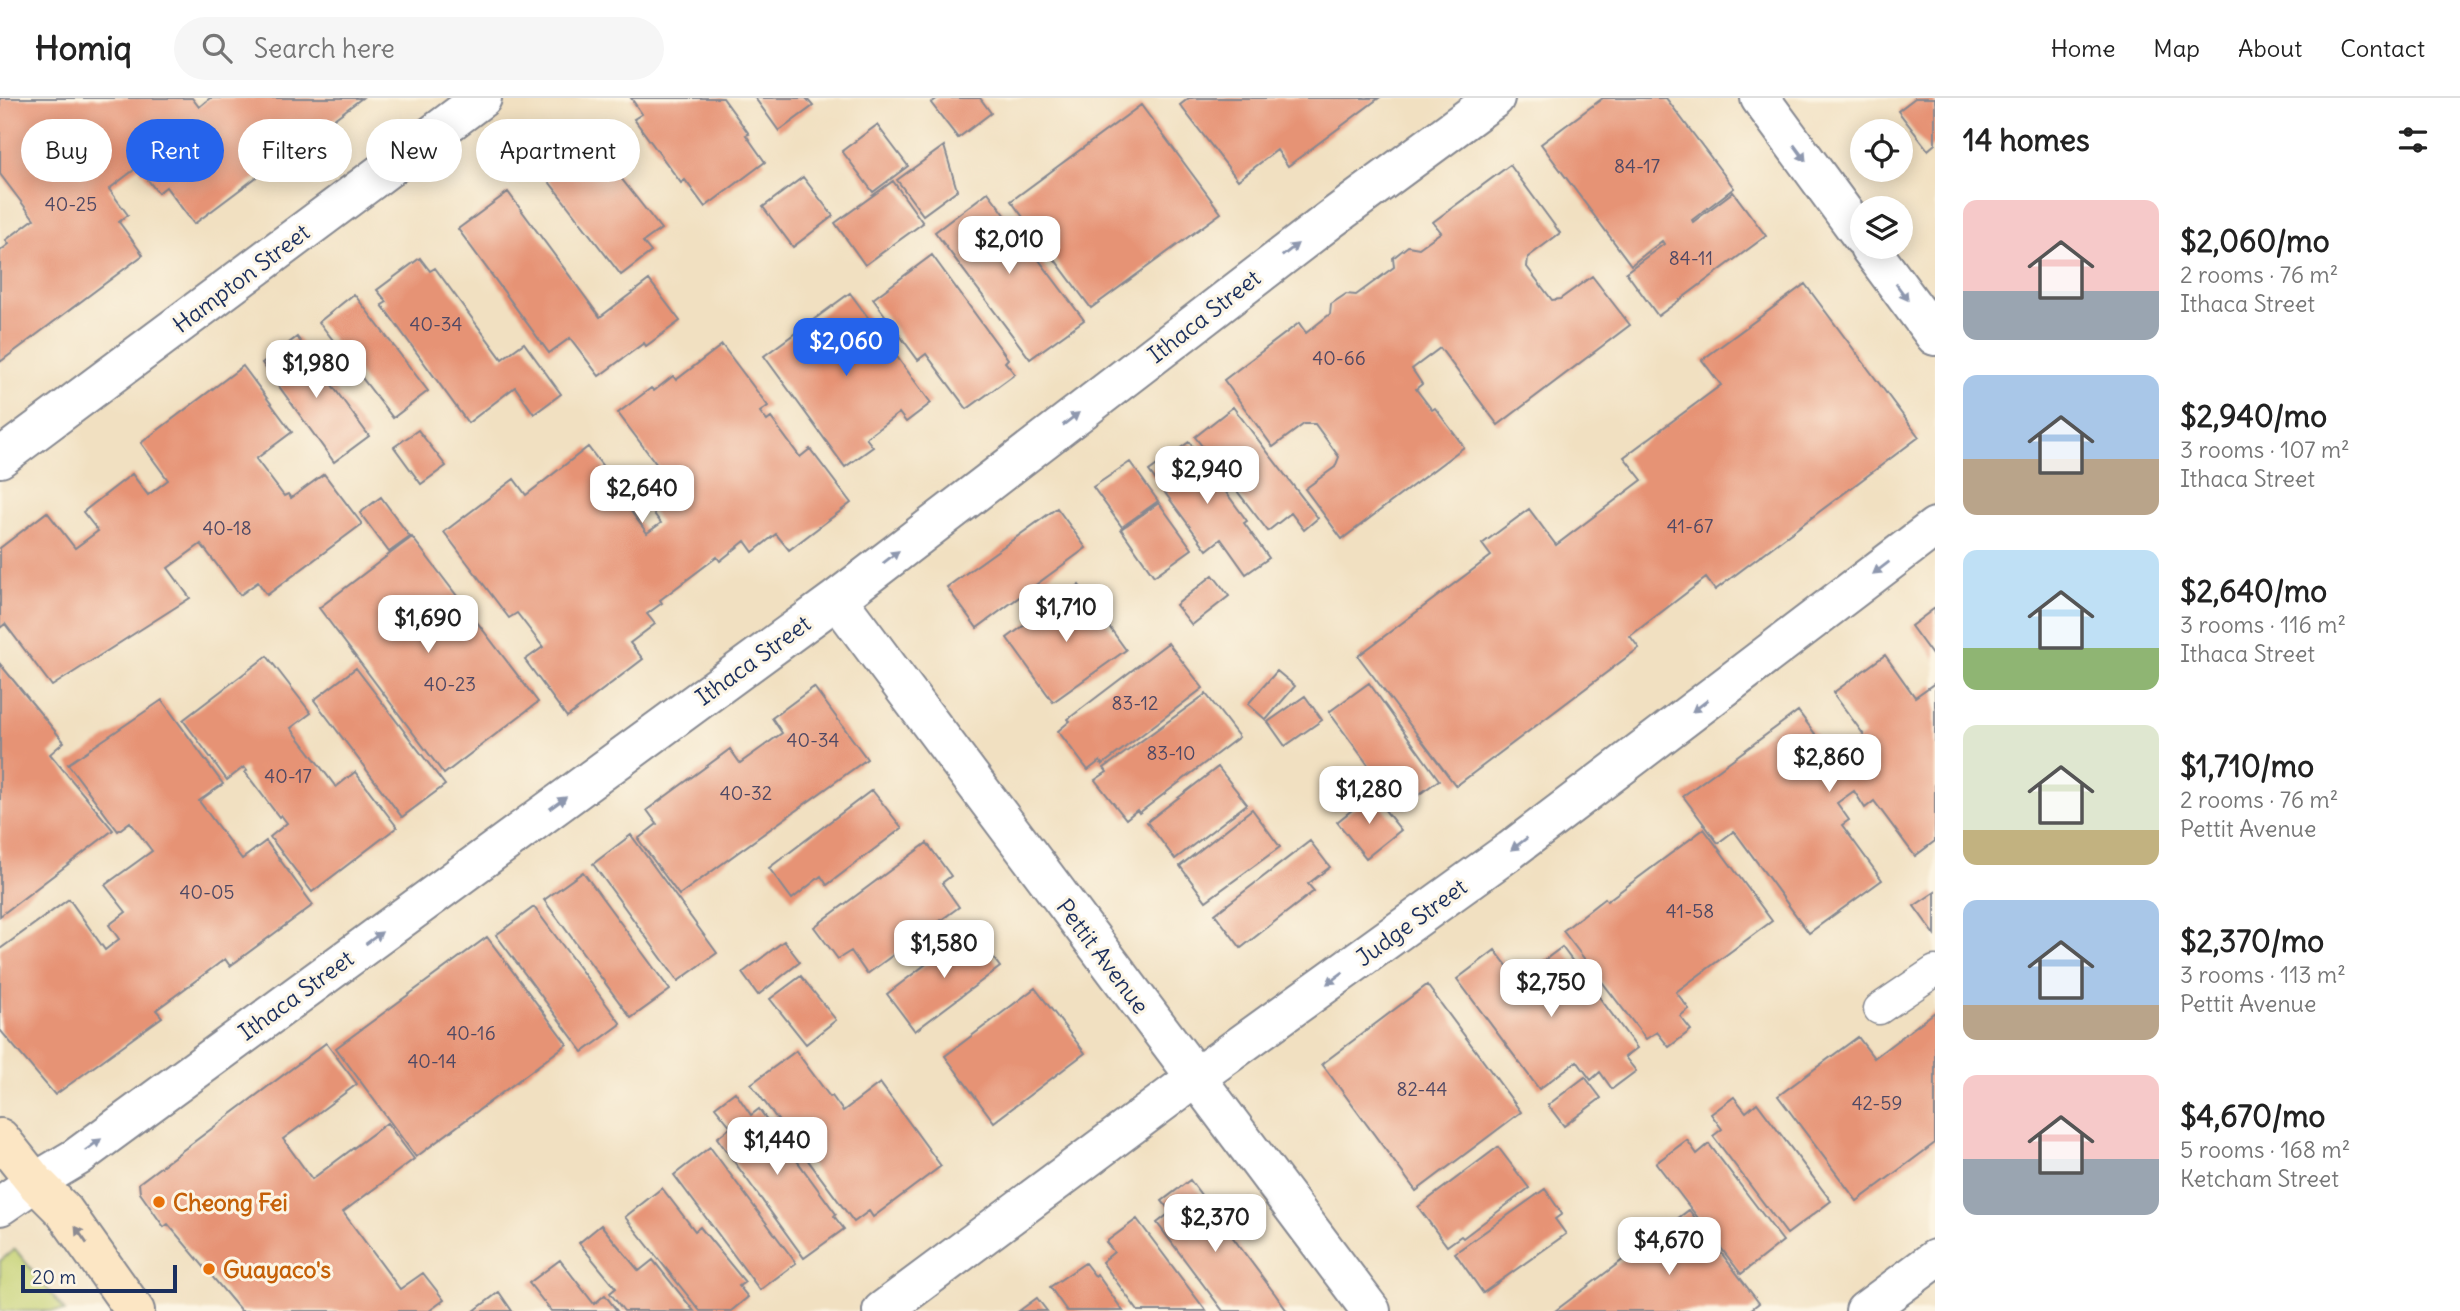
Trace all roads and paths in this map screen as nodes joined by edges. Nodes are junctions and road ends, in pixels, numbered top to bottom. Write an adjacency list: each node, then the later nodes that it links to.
1 (482, 98): 7 (street, Hampton Street)
2 (1495, 98): 9 (street, Ithaca Street, one-way to 2)
3 (1760, 98): 4 (street, one-way to 4)
4 (1850, 221)
5 (1878, 259): 6 (street, one-way to 6)
6 (1935, 336)
7 (0, 458)
8 (1935, 527): 12 (street, Judge Street, one-way to 12)
9 (837, 599): 12 (street, Pettit Avenue); 14 (street, Ithaca Street, one-way to 9)
10 (1935, 971): 11 (lane)
11 (1879, 1009)
12 (1195, 1078): 18 (street, Judge Street); 19 (street, Pettit Avenue)
13 (0, 1138): 14 (street)
14 (35, 1182): 15 (street, Ithaca Street); 17 (street, one-way to 14)
15 (0, 1206)
16 (1935, 1259): 20 (street)
17 (135, 1311)
18 (882, 1311)
19 (1371, 1311)
20 (1865, 1311)

